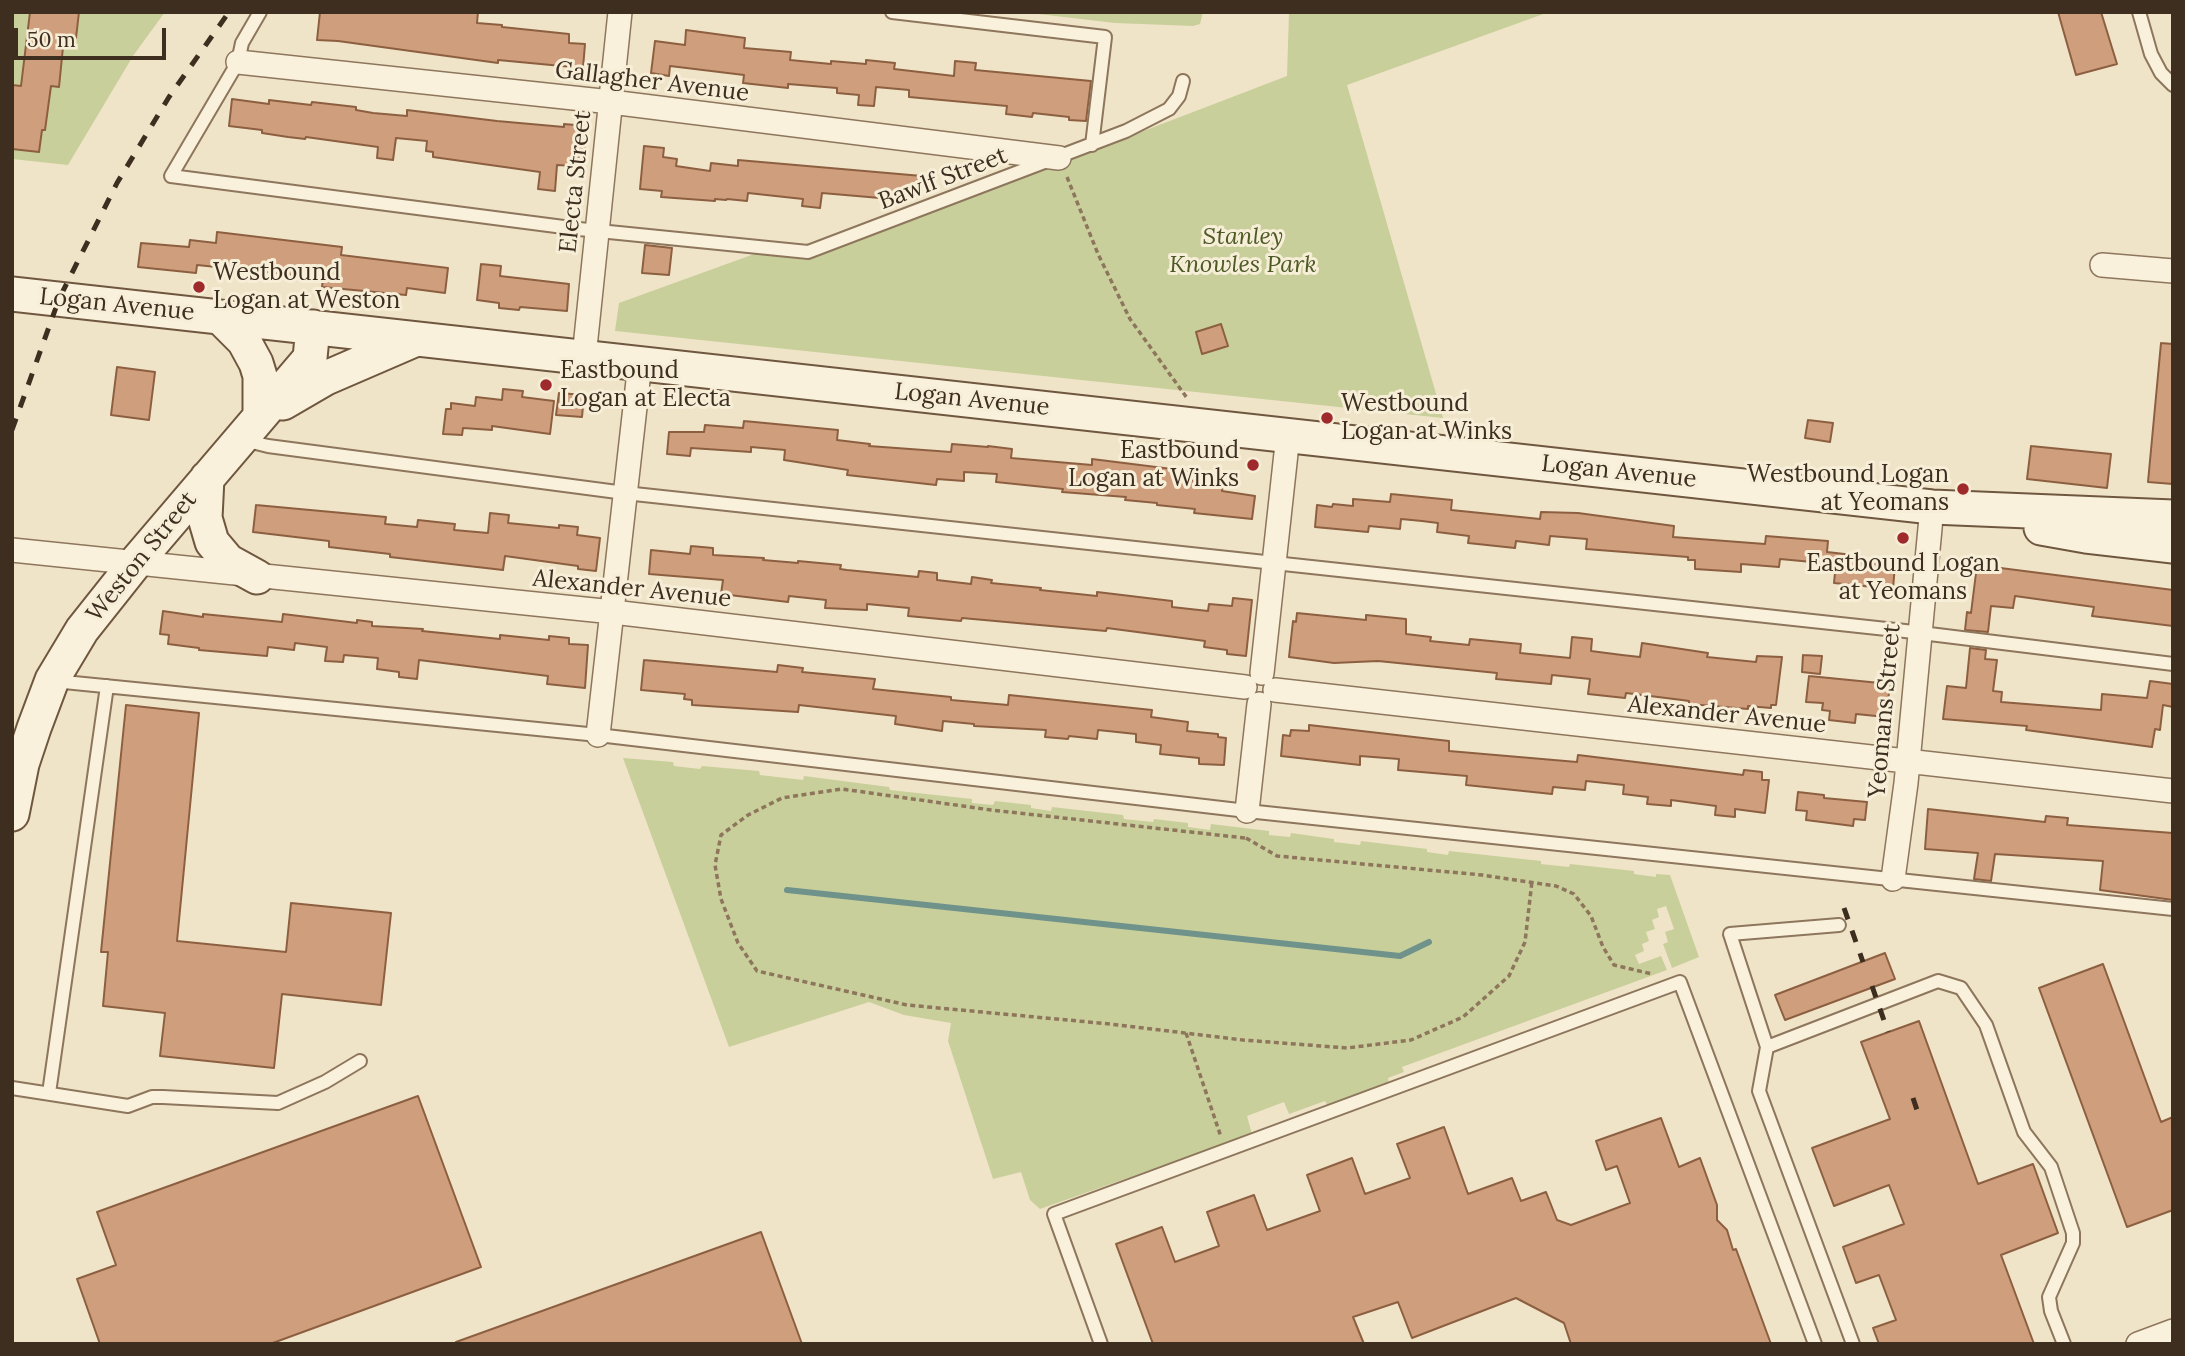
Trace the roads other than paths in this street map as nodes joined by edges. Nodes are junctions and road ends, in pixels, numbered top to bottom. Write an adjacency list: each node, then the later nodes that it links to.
1 (260, 12): 5 (lane)
2 (620, 12): 8 (street, Electa Street)
3 (892, 12): 9 (lane)
4 (2139, 12): 7 (lane)
5 (238, 62): 8 (street, Gallagher Avenue); 11 (lane)
6 (1182, 81): 9 (lane, Bawlf Street)
7 (2173, 85)
8 (611, 102): 10 (street, Gallagher Avenue); 11 (street, Electa Street)
9 (1092, 145): 10 (lane, Bawlf Street)
10 (1059, 158): 11 (lane, Bawlf Street)
11 (597, 231): 18 (street, Electa Street)
12 (2102, 265): 13 (street)
13 (2173, 271)
14 (12, 294): 15 (main road, Logan Avenue)
15 (220, 317): 16 (main road, Logan Avenue); 20 (main road)
16 (313, 327): 17 (main road, Logan Avenue); 20 (main road, Weston Street)
17 (418, 339): 18 (main road, Logan Avenue); 20 (main road)
18 (584, 357): 19 (main road, Logan Avenue)
19 (640, 363): 21 (main road, Logan Avenue); 23 (street)
20 (250, 428): 22 (main road, Weston Street); 23 (lane)
21 (1288, 435): 24 (main road, Logan Avenue); 29 (street)
22 (207, 478): 28 (main road, Weston Street); 30 (main road)
23 (625, 493): 29 (lane); 31 (street)
24 (1932, 507): 25 (main road, Logan Avenue); 26 (main road, Logan Avenue); 32 (street, Yeomans Street)
25 (2173, 517)
26 (2173, 546)
27 (12, 550): 28 (street, Alexander Avenue)
28 (136, 562): 30 (street, Alexander Avenue); 34 (main road, Weston Street)
29 (1273, 564): 32 (lane); 36 (street)
30 (257, 577): 31 (street, Alexander Avenue)
31 (613, 612): 36 (street, Alexander Avenue); 37 (street)
32 (1919, 633): 33 (lane); 38 (street, Yeomans Street)
33 (2173, 664)
34 (52, 680): 35 (lane); 41 (main road, Weston Street)
35 (107, 686): 37 (lane); 48 (lane)
36 (1260, 688): 38 (street, Alexander Avenue); 40 (street)
37 (598, 735): 40 (lane)
38 (1908, 762): 39 (street, Alexander Avenue); 42 (street, Yeomans Street)
39 (2173, 791)
40 (1247, 811): 42 (lane)
41 (12, 814)
42 (1893, 879): 43 (lane)
43 (2173, 909)
44 (1839, 925): 45 (lane)
45 (1767, 1047): 52 (lane); 53 (lane)
46 (359, 1061): 48 (lane)
47 (12, 1088): 48 (lane)
48 (48, 1093)
49 (2173, 1331): 54 (street)
50 (1101, 1344): 51 (lane)
51 (1815, 1344)
52 (1853, 1344)
53 (2064, 1344)
54 (2138, 1344)

